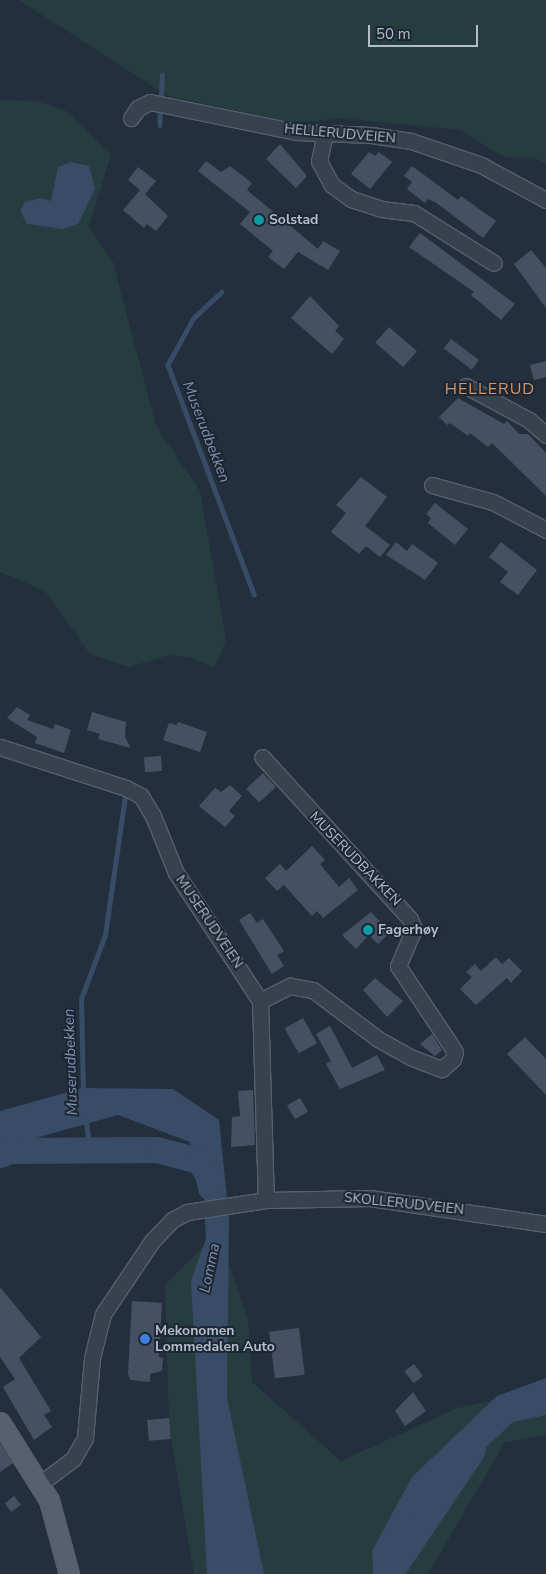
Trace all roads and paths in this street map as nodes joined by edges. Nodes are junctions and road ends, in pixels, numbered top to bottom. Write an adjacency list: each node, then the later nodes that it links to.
1 (131, 118): 2 (street, HELLERUDVEIEN)
2 (325, 133): 3 (street, HELLERUDVEIEN); 4 (street)
3 (546, 200)
4 (494, 263)
5 (466, 386): 6 (street)
6 (546, 436)
7 (432, 485): 8 (street)
8 (546, 530)
9 (0, 747): 11 (street, MUSERUDVEIEN)
10 (262, 757): 11 (street, MUSERUDBAKKEN)
11 (260, 1001): 12 (street)
12 (266, 1200): 13 (street, SKOLLERUDVEIEN); 15 (street, SKOLLERUDVEIEN)
13 (546, 1224)
14 (0, 1422): 15 (main road)
15 (41, 1483): 16 (main road)
16 (69, 1574)

